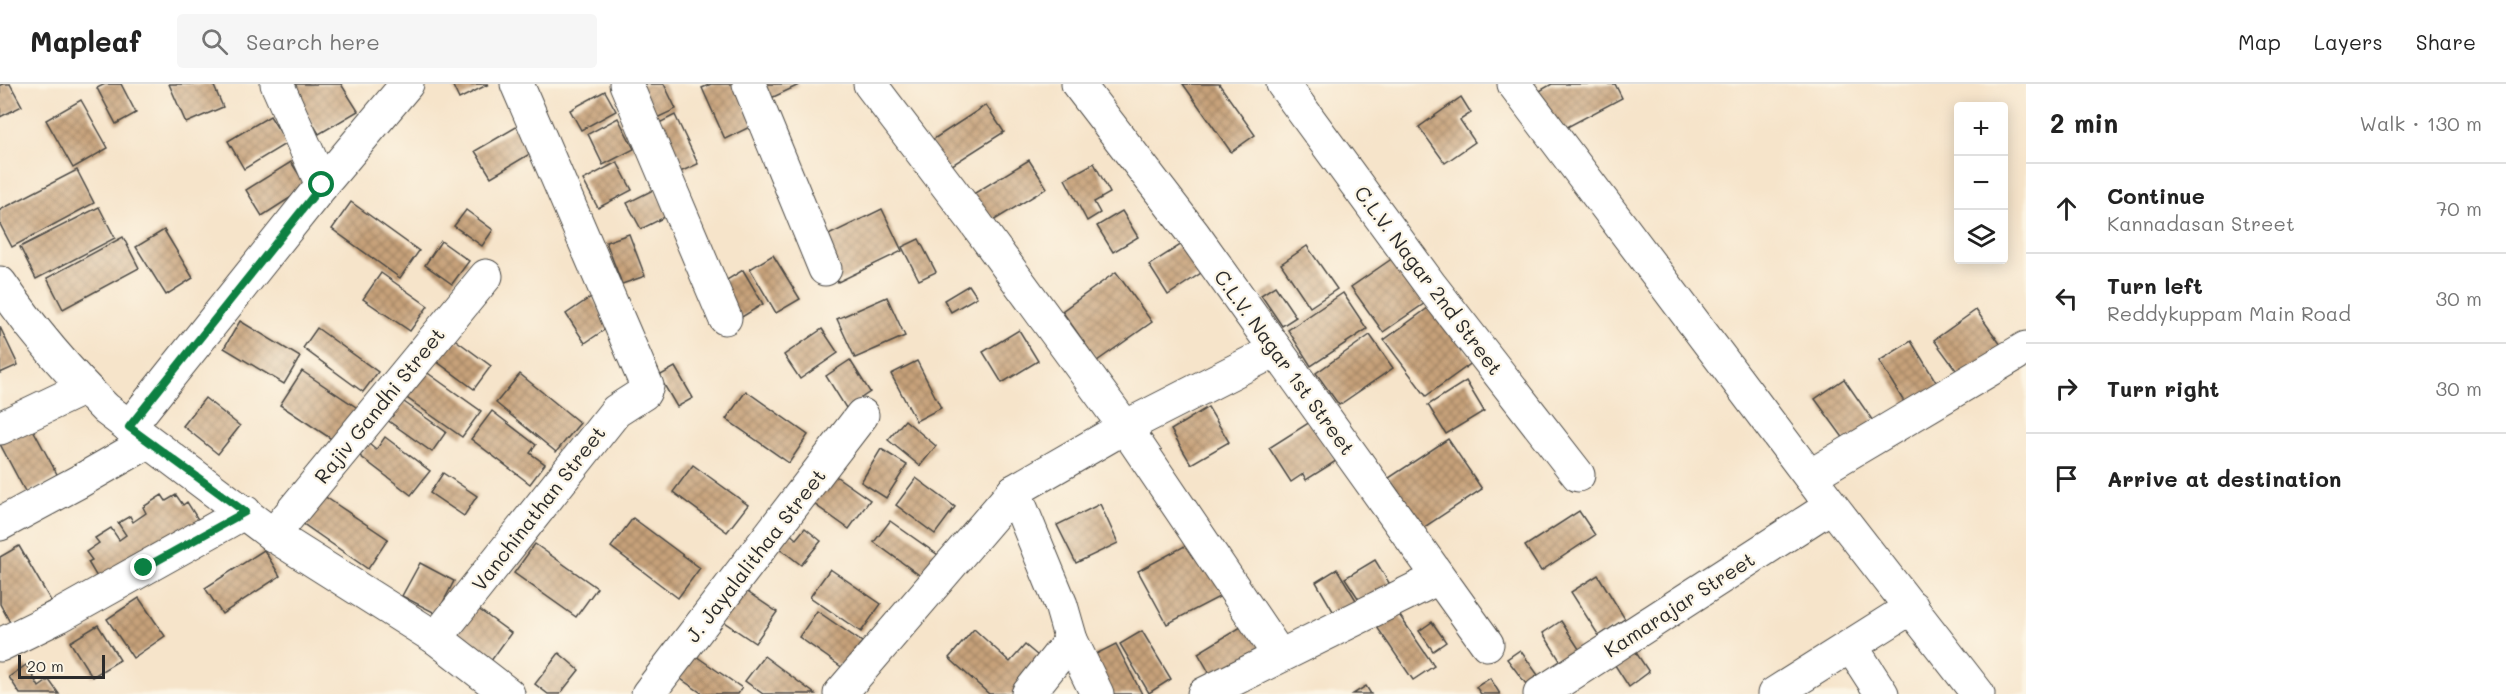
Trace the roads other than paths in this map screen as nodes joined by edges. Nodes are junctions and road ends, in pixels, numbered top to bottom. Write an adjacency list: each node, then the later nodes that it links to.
1 (277, 84): 10 (street)
2 (407, 84): 10 (street)
3 (517, 84): 31 (street, Vanchinathan Street)
4 (627, 84): 14 (street)
5 (749, 84): 11 (street)
6 (870, 84): 19 (street)
7 (1078, 84): 16 (street, C.L.V. Nagar 1st Street)
8 (1283, 84): 22 (street, C.L.V. Nagar 2nd Street)
9 (1523, 87): 23 (street)
10 (322, 185): 21 (street)
11 (825, 269)
12 (486, 276): 28 (street, Rajiv Gandhi Street)
13 (0, 283): 17 (street)
14 (725, 318)
15 (2026, 348): 23 (street)
16 (1276, 350): 19 (street); 29 (street, C.L.V. Nagar 1st Street)
17 (84, 387): 20 (street); 21 (street)
18 (862, 415): 38 (street, J. Jayalalithaa Street)
19 (1125, 427): 24 (street); 36 (street)
20 (0, 428)
21 (139, 434): 25 (street); 27 (street)
22 (1578, 475)
23 (1810, 476): 30 (street)
24 (1014, 491): 32 (street); 39 (street)
25 (245, 512): 28 (street); 34 (street)
26 (1819, 514): 43 (street, Kamarajar Street)
27 (0, 524)
28 (273, 535): 31 (street)
29 (1438, 578): 33 (street, C.L.V. Nagar 1st Street); 36 (street)
30 (1912, 607): 35 (street); 46 (street)
31 (435, 638): 37 (street)
32 (1071, 640): 40 (street); 41 (street)
33 (1486, 644)
34 (0, 645)
35 (1851, 646): 44 (street); 45 (street)
36 (1279, 655): 42 (street)
37 (508, 694)
38 (648, 694)
39 (840, 694)
40 (1028, 694)
41 (1097, 694)
42 (1204, 694)
43 (1540, 694)
44 (1774, 694)
45 (1882, 694)
46 (1978, 694)

